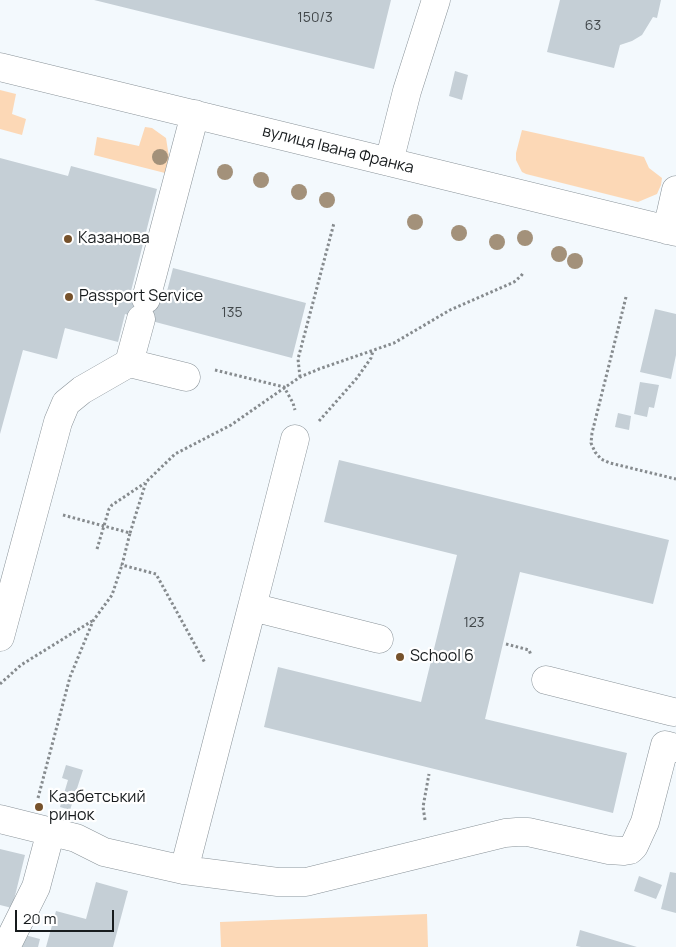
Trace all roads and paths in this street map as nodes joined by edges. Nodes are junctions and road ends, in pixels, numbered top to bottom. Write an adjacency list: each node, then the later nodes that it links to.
1 (436, 0): 4 (street)
2 (0, 67): 3 (street, вулиця Івана Франка)
3 (195, 114): 4 (street, вулиця Івана Франка); 11 (street)
4 (389, 162): 7 (street, вулиця Івана Франка)
5 (676, 190): 7 (street)
6 (334, 223): 13 (path)
7 (671, 231)
8 (524, 272): 10 (path)
9 (626, 297): 16 (path)
10 (373, 350): 13 (path); 15 (path)
11 (129, 363): 12 (street); 18 (street)
12 (186, 377): 14 (path)
13 (300, 377): 14 (path)
14 (284, 387): 17 (path)
15 (295, 439): 23 (street)
16 (676, 479)
17 (146, 482): 19 (path); 20 (path)
18 (34, 508): 19 (path); 25 (street)
19 (104, 525): 20 (path); 21 (path)
20 (130, 533): 22 (path)
21 (97, 550)
22 (122, 564): 24 (path); 31 (path)
23 (252, 607): 26 (street); 31 (street)
24 (93, 621): 30 (path); 37 (path)
25 (0, 637)
26 (379, 640)
27 (506, 644): 28 (path)
28 (518, 647)
29 (546, 680): 32 (street)
30 (0, 684)
31 (228, 703): 38 (street)
32 (675, 706): 33 (street)
33 (670, 747): 38 (street)
34 (429, 774): 35 (path)
35 (425, 790)
36 (0, 818): 37 (street)
37 (41, 828): 38 (street); 39 (street)
38 (184, 870)
39 (6, 947)

